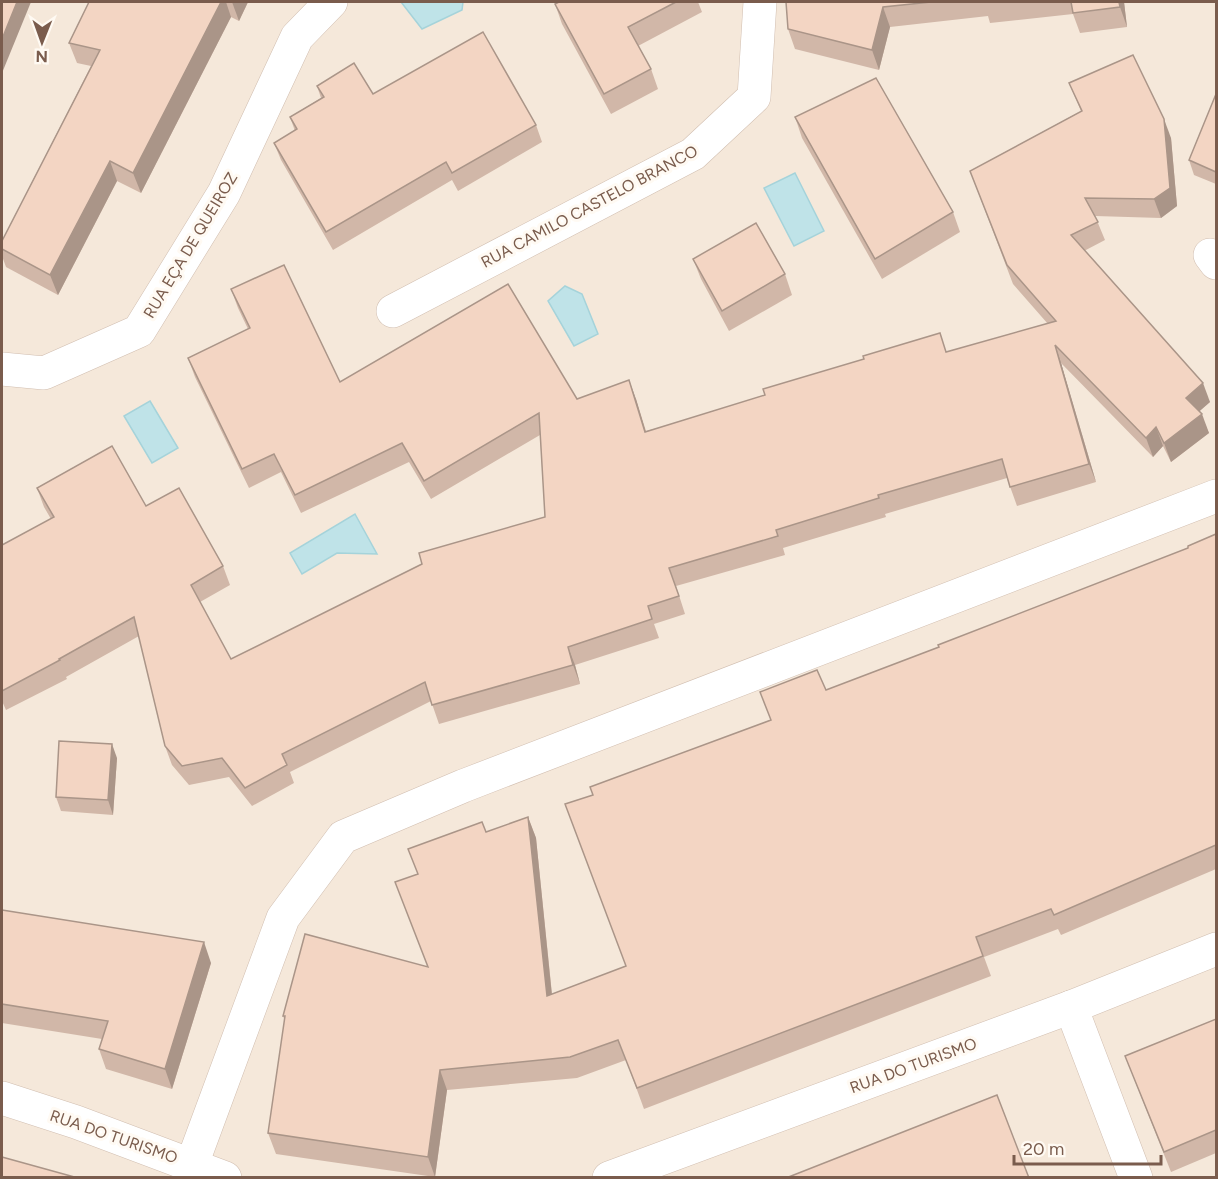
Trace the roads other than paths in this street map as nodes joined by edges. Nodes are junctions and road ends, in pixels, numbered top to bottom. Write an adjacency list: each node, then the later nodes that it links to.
1 (331, 2): 4 (street, RUA EÇA DE QUEIROZ)
2 (760, 2): 3 (street, RUA CAMILO CASTELO BRANCO)
3 (393, 310)
4 (2, 369)
5 (1216, 496): 9 (street)
6 (1216, 950): 7 (street, RUA DO TURISMO)
7 (1071, 1007): 11 (street, RUA DO TURISMO); 12 (street)
8 (2, 1098): 9 (street, RUA DO TURISMO)
9 (192, 1164): 10 (street, RUA DO TURISMO)
10 (225, 1178)
11 (609, 1178)
12 (1136, 1178)

